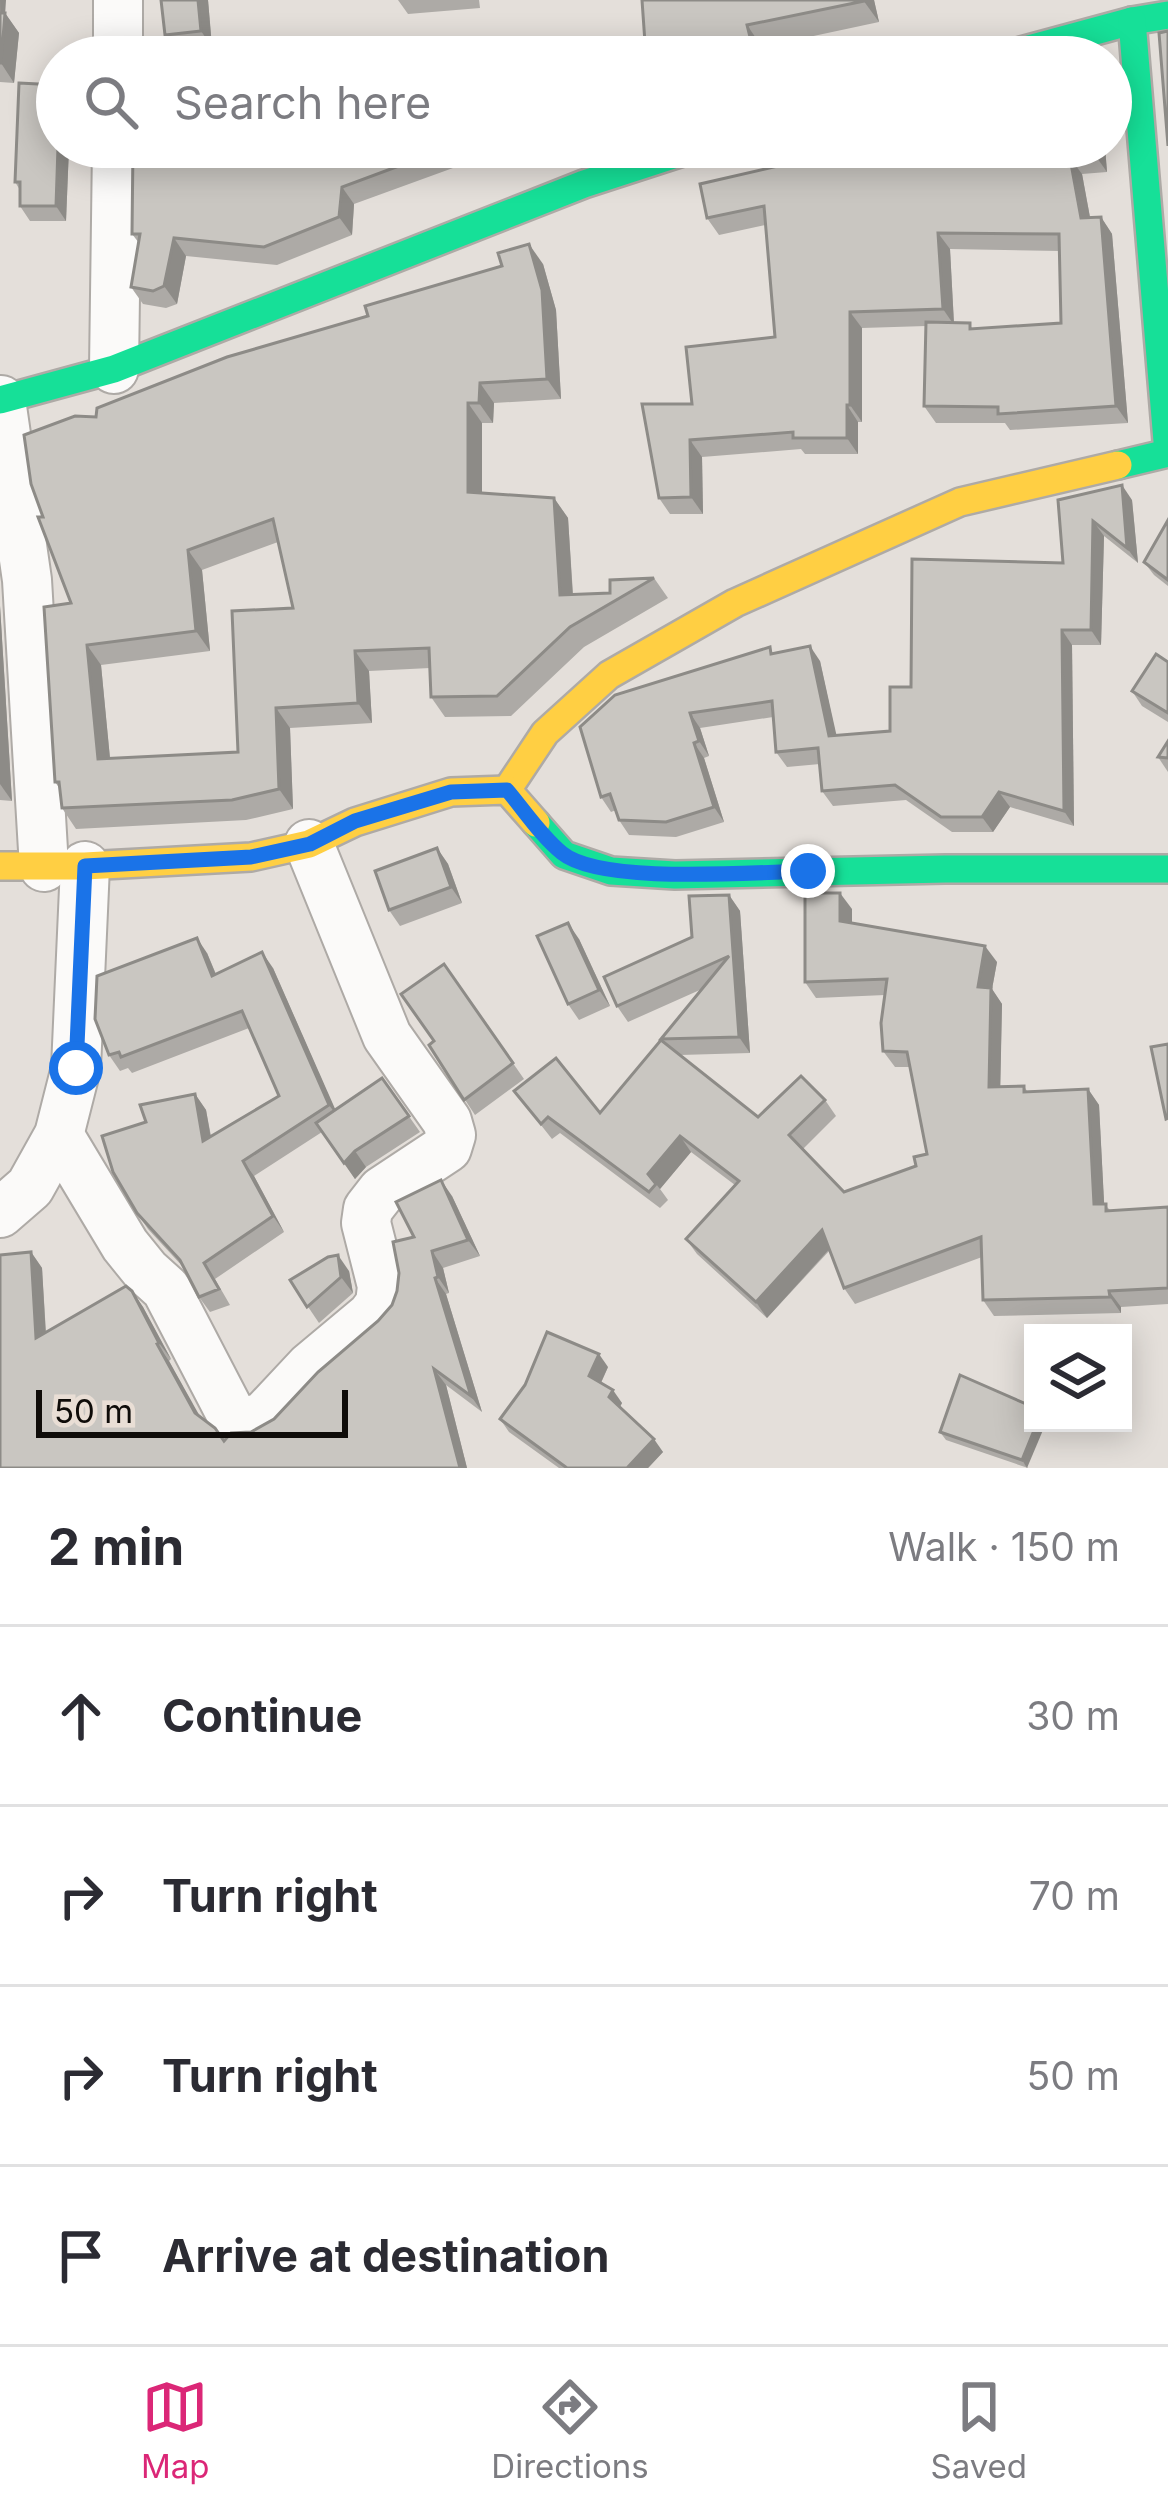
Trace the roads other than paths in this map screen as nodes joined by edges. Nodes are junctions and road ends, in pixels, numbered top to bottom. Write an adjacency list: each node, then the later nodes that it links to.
1 (118, 0): 4 (street)
2 (1168, 15): 3 (street)
3 (1132, 21): 5 (street); 10 (street)
4 (118, 36)
5 (1077, 36)
6 (117, 168): 8 (street)
7 (633, 168): 8 (street)
8 (114, 369): 9 (street)
9 (1, 400): 12 (street)
10 (507, 790): 11 (street); 13 (street)
11 (310, 844): 12 (street); 14 (street)
12 (43, 866): 14 (street)
13 (1168, 868)
14 (59, 1135): 15 (street)
15 (0, 1213)

